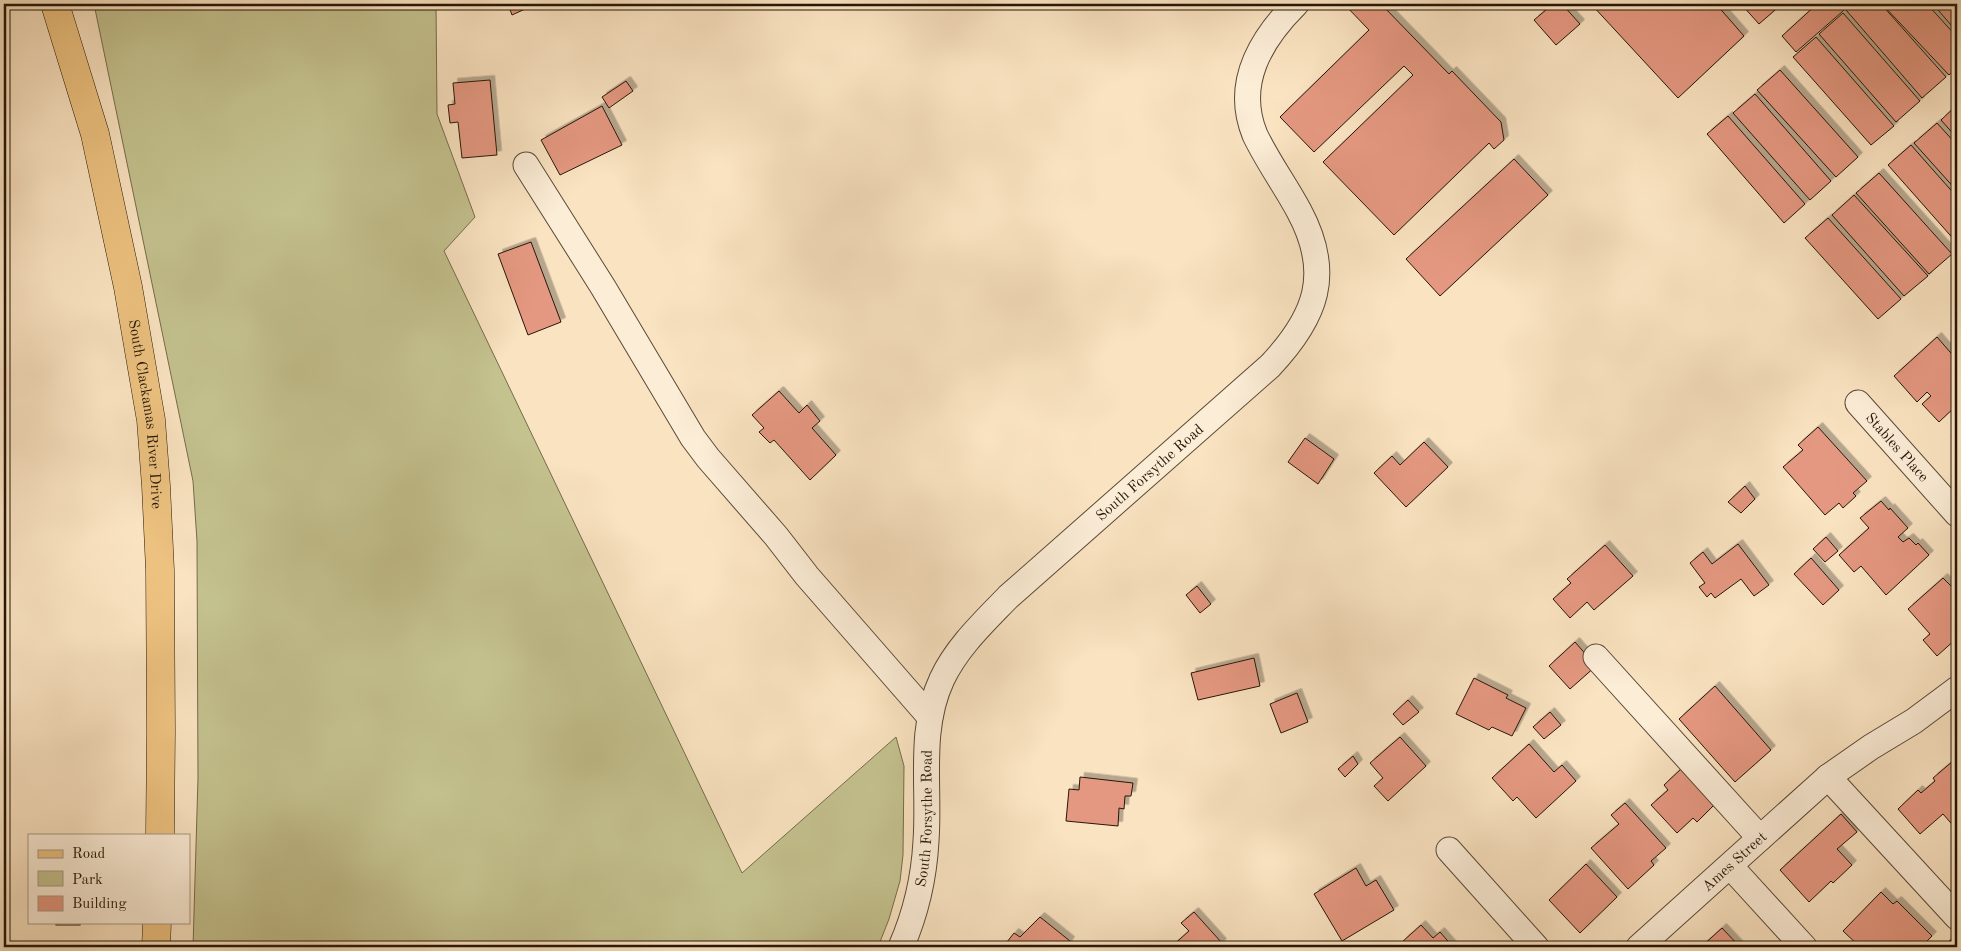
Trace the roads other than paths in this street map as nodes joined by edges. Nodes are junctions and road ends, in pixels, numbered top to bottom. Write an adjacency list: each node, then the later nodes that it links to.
1 (55, 4): 10 (main road, South Clackamas River Drive)
2 (1296, 4): 8 (street, South Forsythe Road)
3 (526, 166): 8 (street)
4 (1858, 403): 5 (street, Stables Place)
5 (1957, 514)
6 (1596, 657): 11 (street)
7 (1957, 689): 9 (street, Ames Street)
8 (930, 717): 17 (street, South Forsythe Road)
9 (1828, 776): 11 (street, Ames Street); 14 (street)
10 (160, 834)
11 (1760, 838): 13 (street, Ames Street)
12 (1449, 850): 18 (street)
13 (1730, 866): 19 (street, Ames Street); 20 (street)
14 (1957, 917)
15 (157, 924): 16 (main road)
16 (156, 947)
17 (900, 947)
18 (1536, 947)
19 (1639, 947)
20 (1804, 947)

